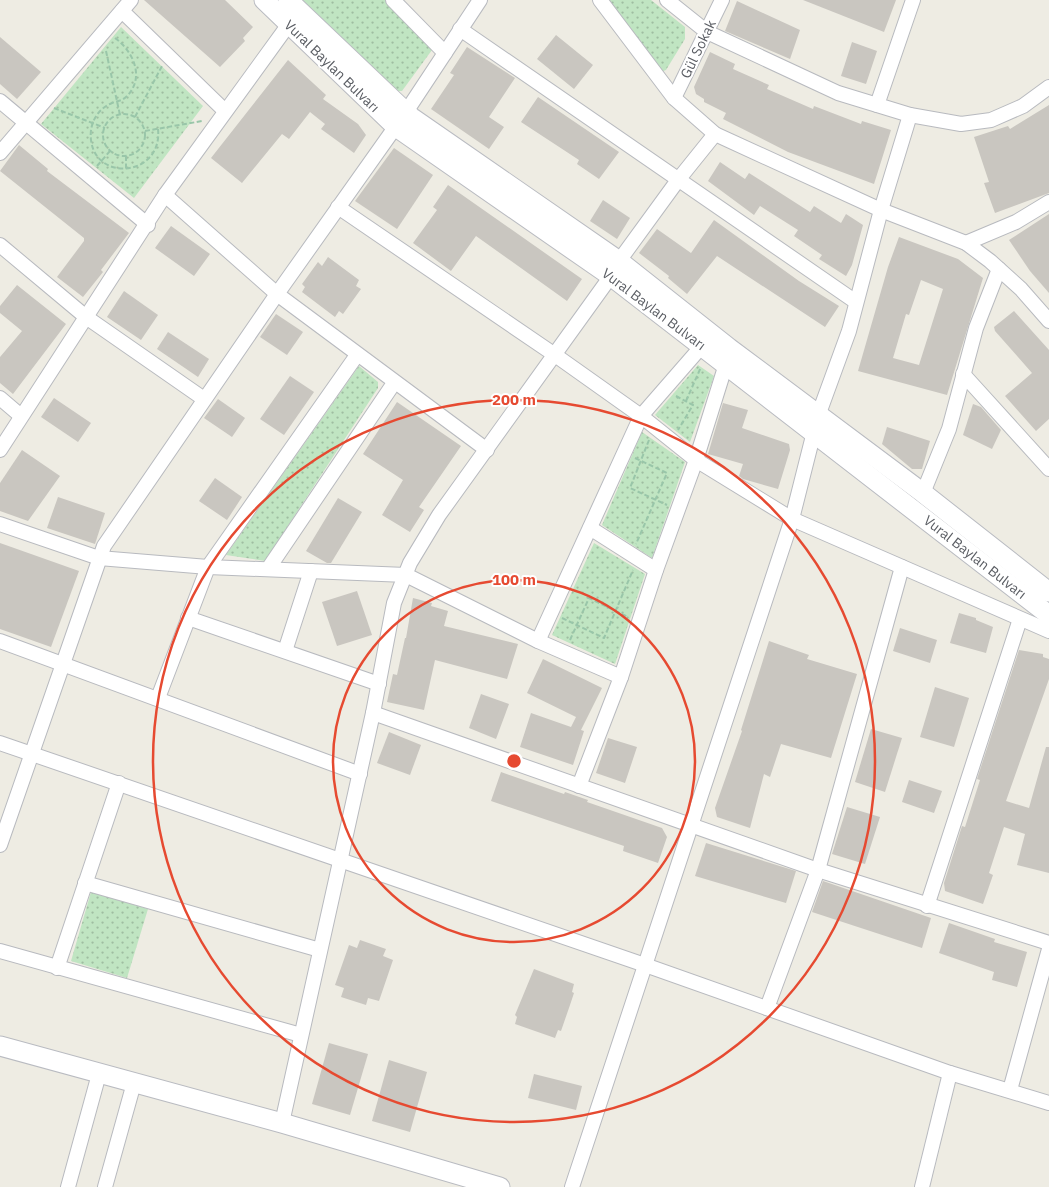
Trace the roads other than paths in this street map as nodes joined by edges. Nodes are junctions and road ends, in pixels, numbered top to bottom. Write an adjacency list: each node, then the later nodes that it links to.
1 (131, 0): 10 (street)
2 (264, 0): 11 (main road, Vural Baylan Bulvarı)
3 (288, 0): 21 (main road, Vural Baylan Bulvarı)
4 (393, 0): 14 (street)
5 (480, 0): 12 (street)
6 (600, 0): 16 (street)
7 (667, 0): 13 (street)
8 (722, 0): 13 (street, Gül Sokak)
9 (913, 0): 18 (street)
10 (122, 11): 19 (street); 22 (street)
11 (289, 24): 19 (street); 21 (main road, Vural Baylan Bulvarı)
12 (460, 29): 14 (street); 25 (street)
13 (707, 32): 16 (street, Gül Sokak); 18 (street)
14 (445, 53): 21 (street)
15 (1049, 87): 20 (street)
16 (674, 98): 23 (street)
17 (0, 101): 22 (street)
18 (877, 105): 20 (street)
19 (222, 115): 26 (street)
20 (910, 115): 29 (street)
21 (401, 119): 28 (street); 33 (main road, Vural Baylan Bulvarı)
22 (25, 124): 24 (street); 30 (street)
23 (715, 134): 25 (street); 29 (street)
24 (0, 153)
25 (678, 180): 33 (street); 36 (street)
26 (165, 195): 30 (street); 35 (street)
27 (1049, 202): 31 (street)
28 (338, 206): 35 (street); 41 (street)
29 (881, 210): 31 (street); 36 (street)
30 (148, 225): 37 (street)
31 (966, 243): 34 (street)
32 (0, 245): 37 (street)
33 (615, 268): 39 (main road, Vural Baylan Bulvarı); 41 (street); 49 (main road, Vural Baylan Bulvarı)
34 (999, 268): 38 (street); 43 (street)
35 (276, 294): 40 (street); 46 (street)
36 (856, 302): 49 (street)
37 (86, 317): 46 (street); 47 (street)
38 (1049, 321)
39 (702, 346): 42 (main road, Vural Baylan Bulvarı); 48 (street)
40 (357, 355): 44 (street); 59 (street)
41 (555, 355): 48 (street); 51 (street)
42 (726, 364): 49 (main road, Vural Baylan Bulvarı); 52 (street)
43 (963, 374): 53 (street); 54 (street)
44 (394, 383): 51 (street); 61 (street)
45 (0, 398): 47 (street)
46 (204, 400): 58 (street)
47 (21, 416): 50 (street)
48 (641, 416): 52 (street); 57 (street)
49 (817, 425): 54 (main road, Vural Baylan Bulvarı); 55 (street); 66 (main road, Vural Baylan Bulvarı)
50 (0, 450)
51 (486, 450): 64 (street)
52 (696, 460): 55 (street); 62 (street)
53 (1049, 469)
54 (923, 493): 65 (main road, Vural Baylan Bulvarı)
55 (792, 520): 60 (street); 83 (street)
56 (0, 524): 58 (street)
57 (590, 528): 62 (street); 71 (street)
58 (99, 558): 59 (street); 73 (street)
59 (208, 566): 61 (street); 67 (street)
60 (902, 567): 68 (street); 86 (street)
61 (268, 569): 63 (street)
62 (656, 570): 74 (street)
63 (311, 571): 64 (street); 72 (street)
64 (406, 575): 71 (street); 75 (street)
65 (1049, 592)
66 (1049, 615)
67 (188, 618): 72 (street); 76 (street)
68 (1020, 619): 69 (street); 88 (street)
69 (1049, 631)
70 (0, 641): 73 (street)
71 (538, 641): 74 (street)
72 (285, 651): 75 (street)
73 (64, 663): 76 (street); 79 (street)
74 (620, 677): 82 (street)
75 (379, 684): 77 (street)
76 (158, 698): 80 (street)
77 (373, 713): 80 (street); 82 (street)
78 (0, 743): 79 (street)
79 (31, 753): 81 (street); 84 (street)
80 (360, 774): 85 (street)
81 (119, 783): 85 (street); 87 (street)
82 (579, 786): 83 (street)
83 (692, 826): 86 (street); 93 (street)
84 (0, 845)
85 (340, 860): 91 (street); 93 (street)
86 (818, 870): 88 (street); 95 (street)
87 (86, 882): 91 (street); 94 (street)
88 (927, 906): 89 (street)
89 (1049, 943)
90 (1049, 949): 101 (street)
91 (320, 950): 96 (street)
92 (0, 951): 94 (street)
93 (645, 965): 95 (street); 107 (street)
94 (57, 968): 96 (street)
95 (767, 1008): 98 (street)
96 (301, 1035): 103 (street)
97 (0, 1046): 99 (main road)
98 (950, 1073): 101 (street); 108 (street)
99 (99, 1074): 100 (main road); 104 (street)
100 (134, 1083): 103 (main road); 105 (street)
101 (1010, 1090): 102 (street)
102 (1049, 1103)
103 (282, 1123): 106 (main road)
104 (68, 1187)
105 (105, 1187)
106 (500, 1187)
107 (572, 1187)
108 (922, 1187)

